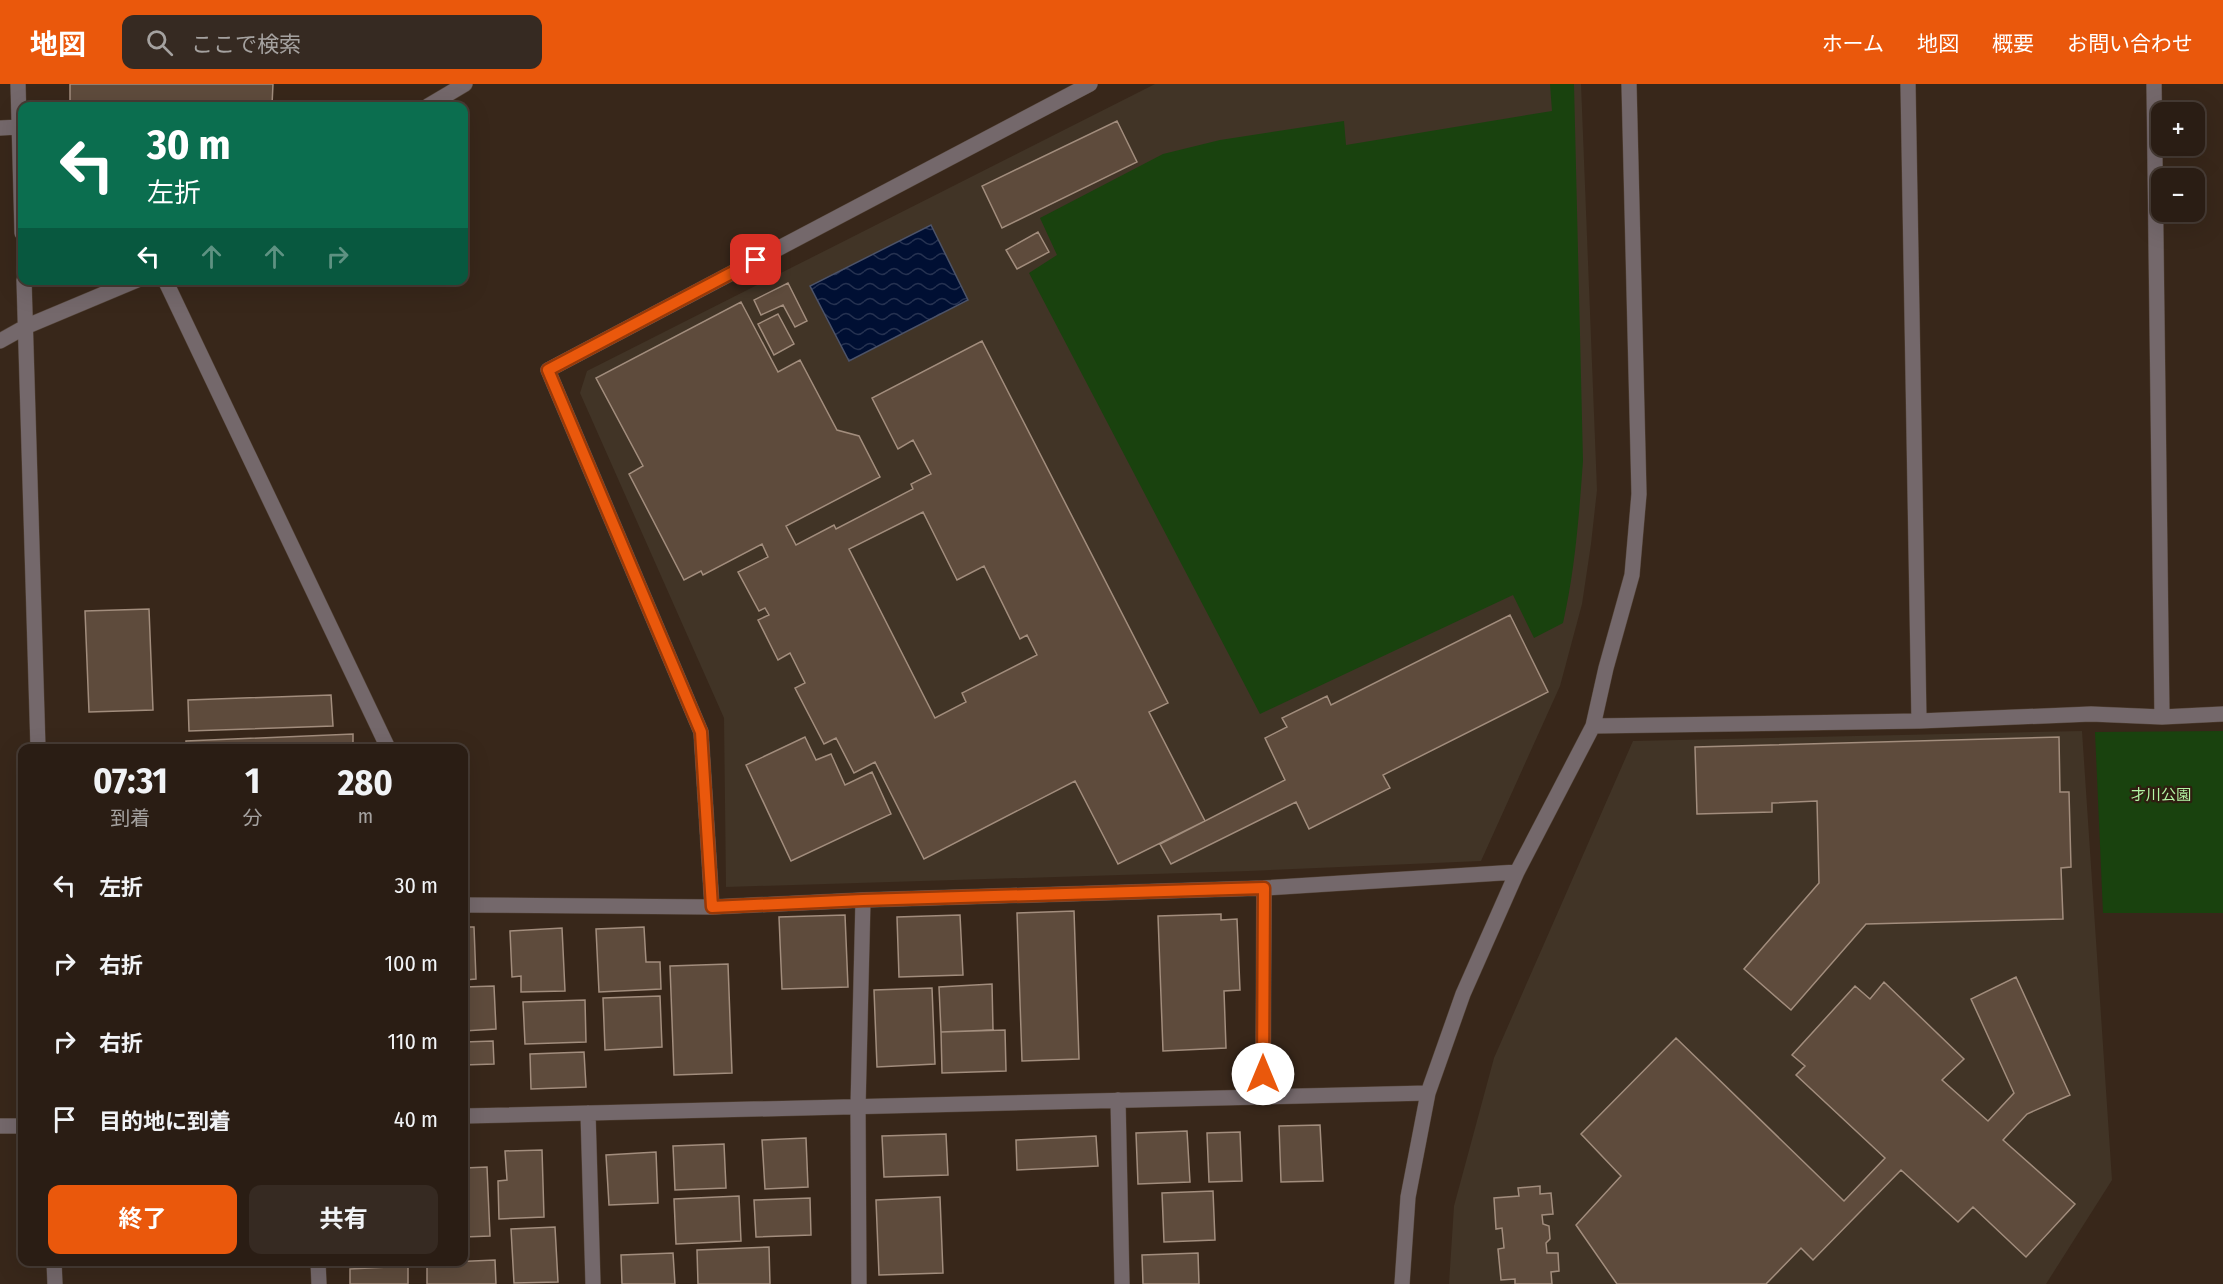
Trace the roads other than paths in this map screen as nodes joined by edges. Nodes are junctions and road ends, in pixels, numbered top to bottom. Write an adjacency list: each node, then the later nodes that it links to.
1 (18, 84): 7 (street)
2 (465, 84): 8 (street)
3 (1090, 84): 26 (street)
4 (1629, 84): 19 (street)
5 (1908, 84): 18 (street)
6 (2154, 84): 17 (street)
7 (18, 102)
8 (435, 102)
9 (18, 127): 10 (street)
10 (0, 128)
11 (24, 285): 14 (street)
12 (124, 285): 14 (street)
13 (167, 285): 21 (street)
14 (25, 327): 15 (street); 20 (street)
15 (0, 341)
16 (2223, 714): 17 (street)
17 (2162, 717): 18 (street)
18 (1919, 721): 19 (street)
19 (1593, 726): 22 (street)
20 (38, 744)
21 (386, 744)
22 (1517, 872): 23 (street); 27 (street)
23 (1264, 888): 24 (street); 28 (street)
24 (863, 900): 26 (street); 30 (street)
25 (468, 905): 26 (street)
26 (712, 907)
27 (1428, 1093): 28 (street); 42 (street)
28 (1263, 1097): 29 (street)
29 (1118, 1100): 30 (street); 41 (street)
30 (858, 1107): 31 (street); 40 (street)
31 (588, 1113): 32 (street); 39 (street)
32 (468, 1116)
33 (0, 1126): 34 (street)
34 (18, 1126)
35 (54, 1266): 37 (street)
36 (318, 1266): 38 (street)
37 (55, 1284)
38 (319, 1284)
39 (593, 1284)
40 (859, 1284)
41 (1122, 1284)
42 (1402, 1284)

